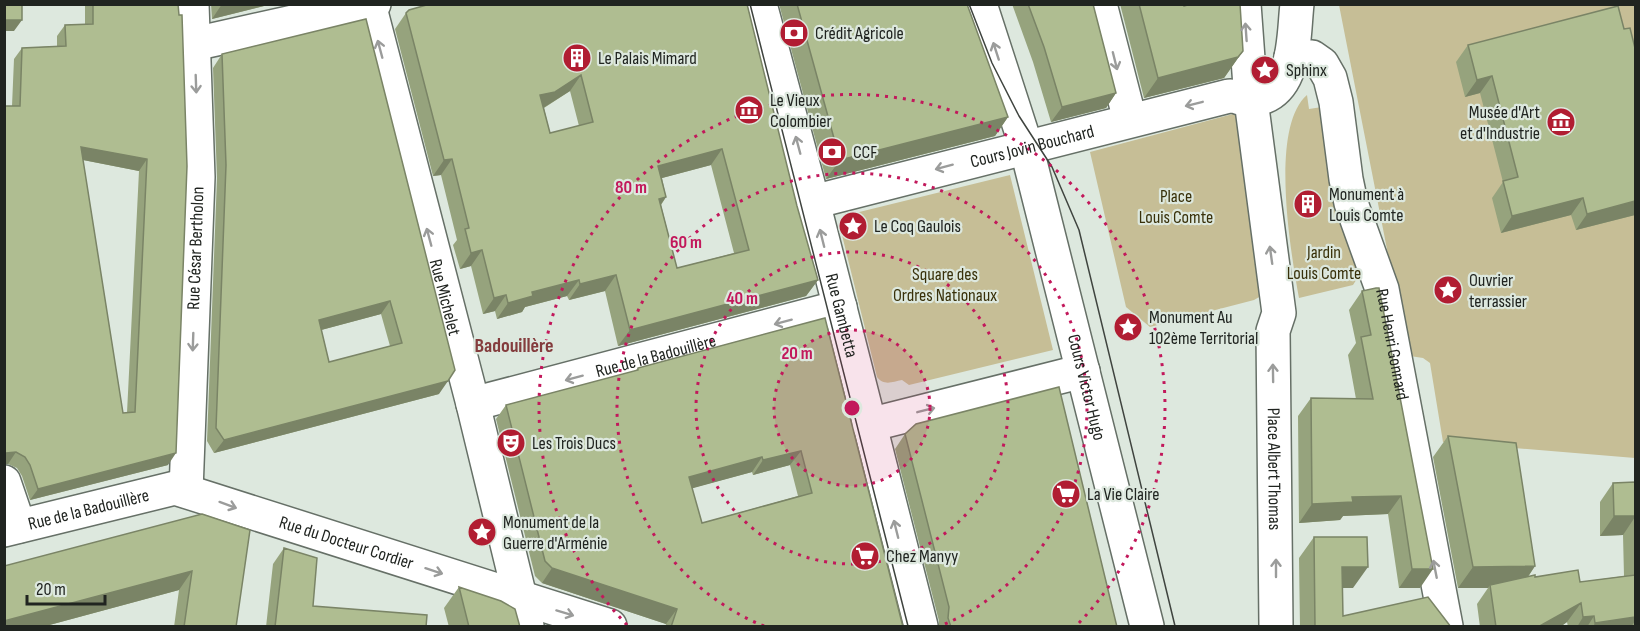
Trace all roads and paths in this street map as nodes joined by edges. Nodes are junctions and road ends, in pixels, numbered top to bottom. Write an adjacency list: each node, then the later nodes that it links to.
1 (192, 4): 8 (street, Rue César Bertholon)
2 (760, 4): 13 (street, Rue Gambetta, one-way to 2)
3 (980, 4): 12 (street, Cours Victor Hugo, one-way to 3)
4 (1101, 4): 11 (street, one-way to 11)
5 (1244, 4): 10 (street, one-way to 5)
6 (1297, 4): 9 (street)
7 (371, 5): 8 (street); 16 (street, Rue Michelet, one-way to 7)
8 (195, 44): 19 (street, Rue César Bertholon, one-way to 19)
9 (1291, 57): 10 (street); 26 (street, Rue Henri Gonnard, one-way to 9)
10 (1251, 100): 11 (street, Cours Jovin Bouchard, one-way to 11); 25 (street, Place Albert Thomas, one-way to 10)
11 (1130, 120): 12 (street, Cours Jovin Bouchard)
12 (1026, 146): 13 (street, Cours Jovin Bouchard, one-way to 13); 15 (street, Cours Victor Hugo)
13 (813, 202): 14 (street, Rue Gambetta, one-way to 13)
14 (840, 307): 16 (street, Rue de la Badouillère, one-way to 16); 17 (street, Rue Gambetta)
15 (1083, 371): 17 (street, one-way to 15); 24 (street, Cours Victor Hugo)
16 (473, 404): 21 (street, Rue Michelet)
17 (869, 425): 23 (street, Rue Gambetta, one-way to 17)
18 (4, 482): 20 (street)
19 (179, 490): 20 (street, Rue de la Badouillère); 21 (street, Rue du Docteur Cordier, one-way to 21)
20 (12, 528)
21 (523, 613): 22 (street, Rue du Docteur Cordier, one-way to 22)
22 (610, 627)
23 (921, 627)
24 (1147, 627)
25 (1276, 627)
26 (1446, 627)

